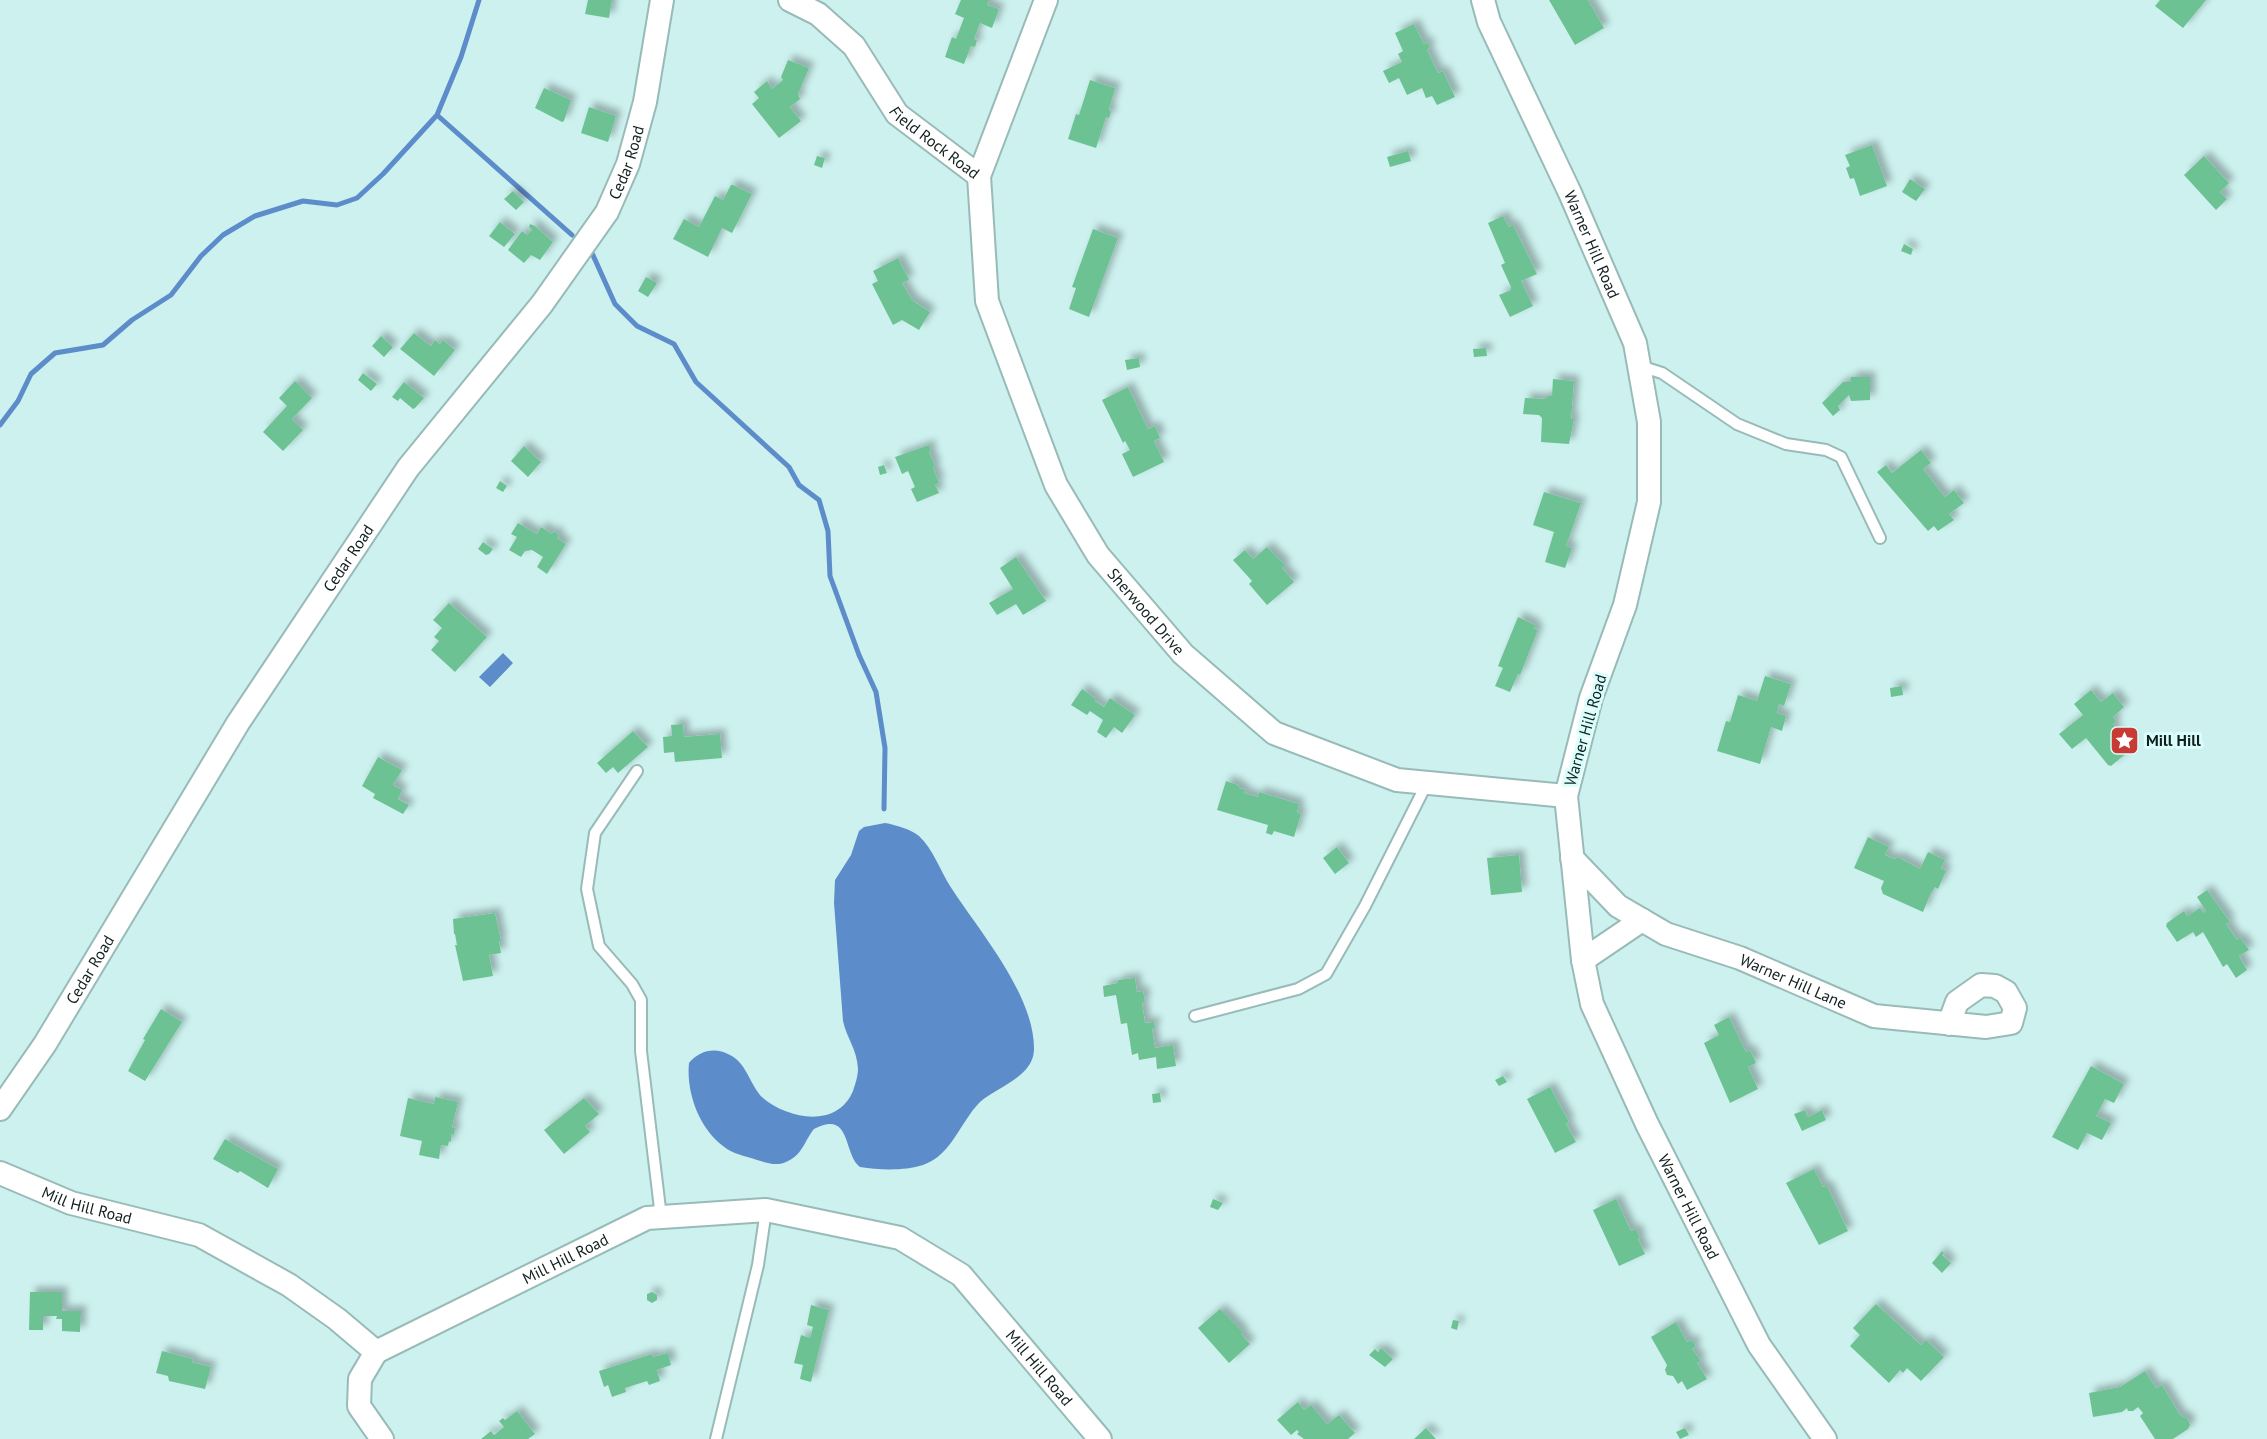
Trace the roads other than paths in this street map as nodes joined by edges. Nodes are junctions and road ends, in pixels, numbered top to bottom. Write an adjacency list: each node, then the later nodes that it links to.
1 (662, 0): 16 (street, Cedar Road)
2 (790, 0): 5 (street, Field Rock Road)
3 (1046, 0): 5 (street, Field Rock Road)
4 (1484, 0): 6 (street, Warner Hill Road)
5 (979, 176): 9 (street, Sherwood Drive)
6 (1639, 366): 7 (lane); 10 (street, Warner Hill Road)
7 (1880, 538)
8 (637, 771): 19 (lane)
9 (1427, 783): 10 (street, Sherwood Drive); 14 (lane)
10 (1566, 796): 11 (street, Warner Hill Road)
11 (1572, 858): 12 (street, Warner Hill Lane); 13 (street, Warner Hill Road)
12 (1642, 920): 13 (street); 15 (street, Warner Hill Lane)
13 (1583, 960): 24 (street, Warner Hill Road)
14 (1195, 1016)
15 (1949, 1024)
16 (0, 1109)
17 (0, 1173): 20 (street, Mill Hill Road)
18 (766, 1210): 19 (street, Mill Hill Road); 22 (lane); 23 (street, Mill Hill Road)
19 (661, 1217): 20 (street, Mill Hill Road)
20 (376, 1352): 21 (street)
21 (382, 1439)
22 (716, 1439)
23 (1100, 1439)
24 (1825, 1439)

